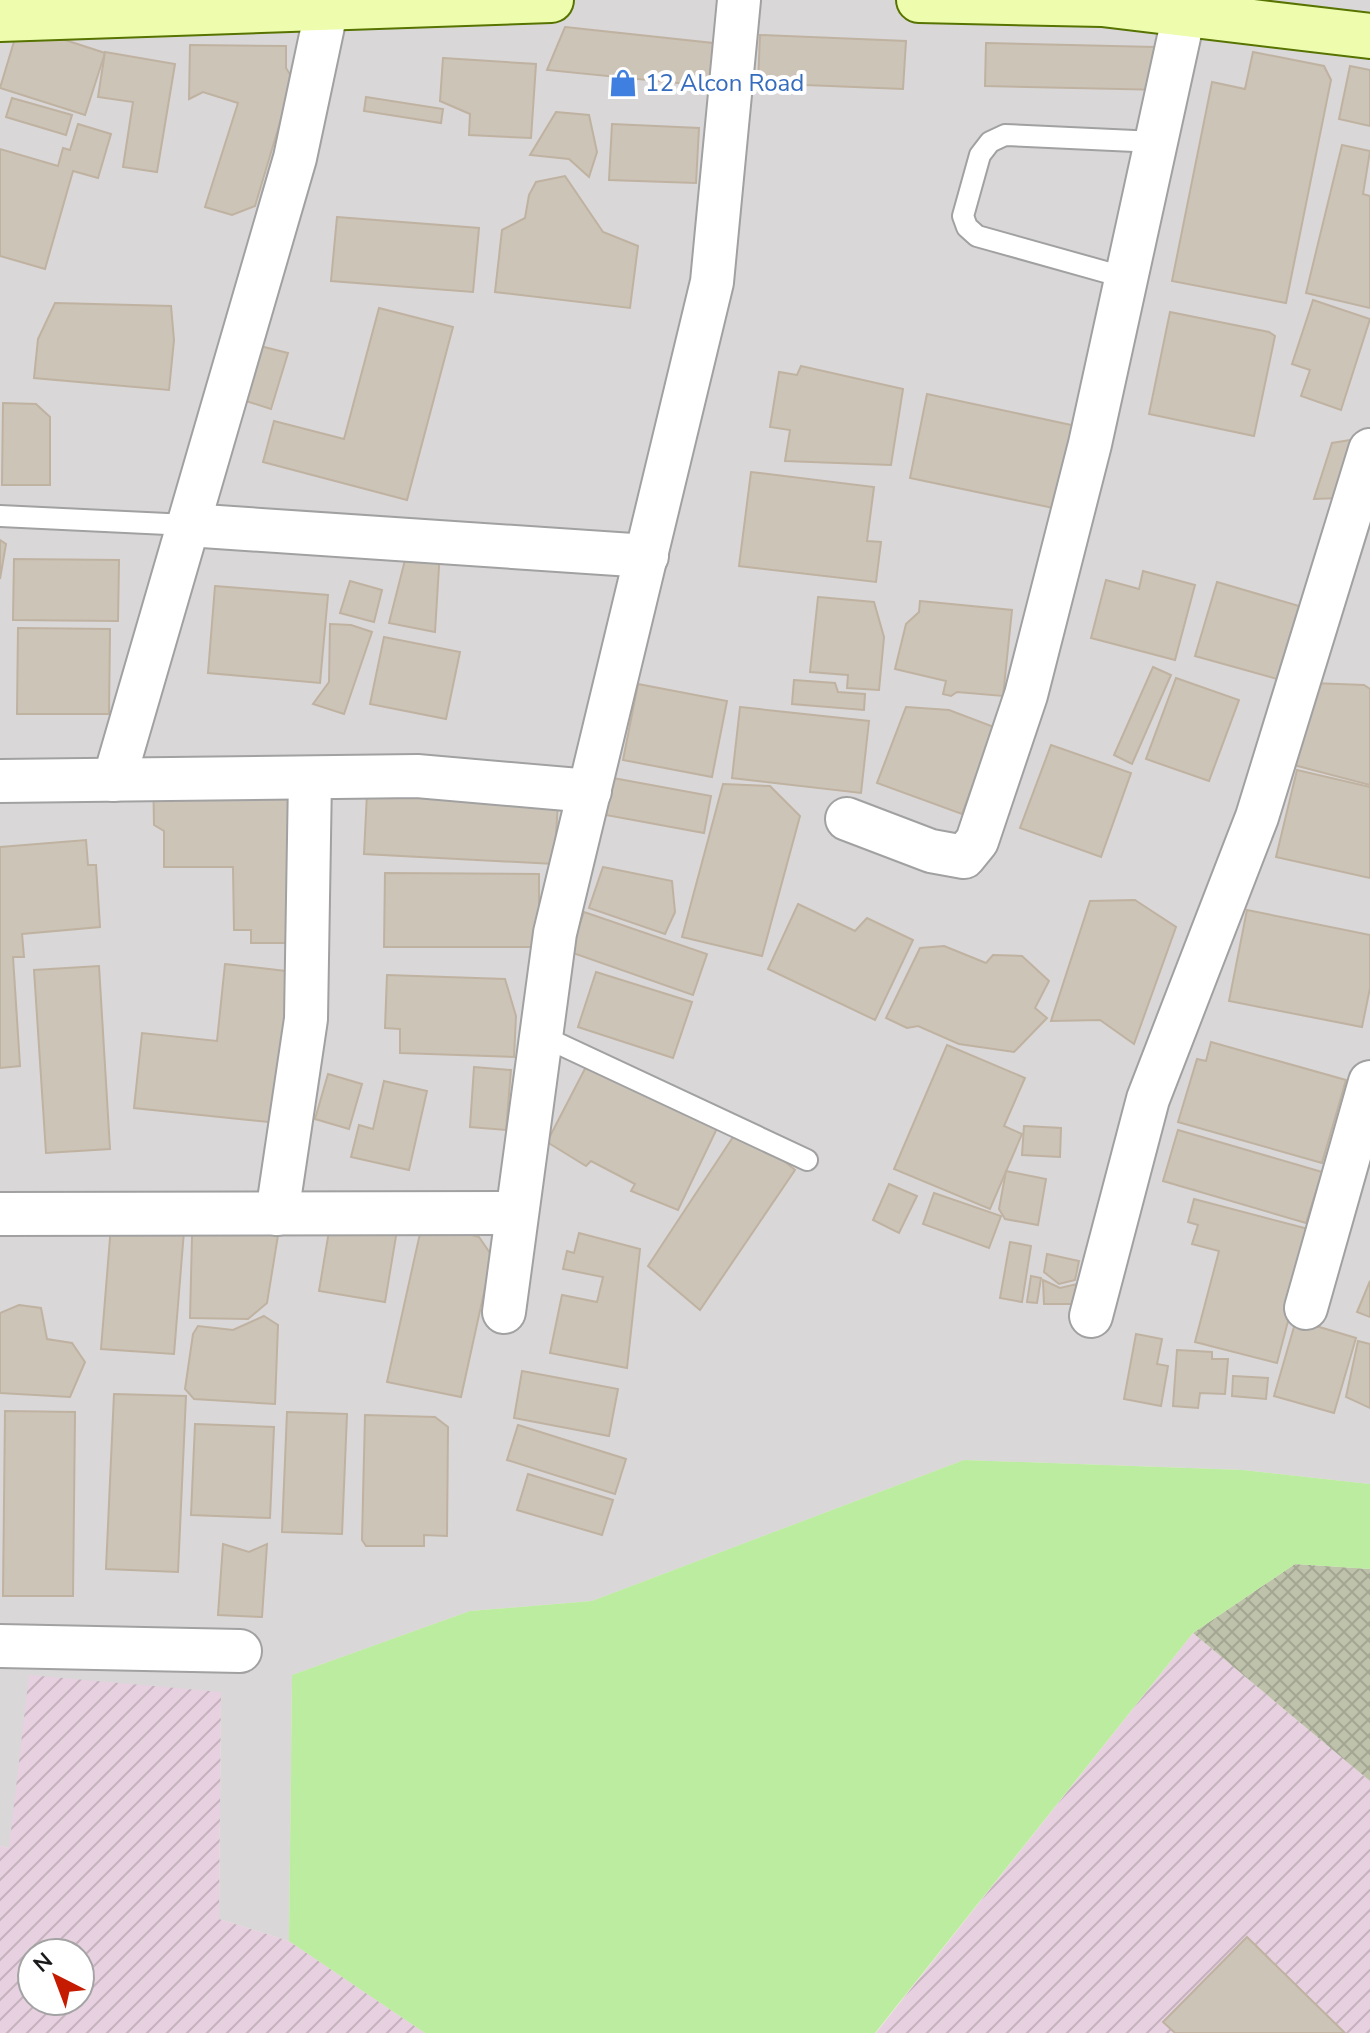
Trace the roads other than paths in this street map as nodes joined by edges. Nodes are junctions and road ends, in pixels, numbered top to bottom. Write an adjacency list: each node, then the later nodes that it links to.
1 (551, 0): 4 (main road)
2 (739, 0): 13 (street)
3 (919, 0): 5 (main road)
4 (327, 7): 6 (main road); 12 (street)
5 (1184, 14): 7 (main road); 8 (street)
6 (0, 19)
7 (1370, 36)
8 (1156, 142): 9 (street); 9 (lane)
9 (1127, 278): 18 (street)
10 (1370, 450): 27 (street)
11 (0, 516): 12 (lane)
12 (188, 525): 13 (street); 15 (street)
13 (647, 556): 17 (street)
14 (310, 778): 15 (street); 17 (street); 24 (street)
15 (114, 780): 16 (street)
16 (0, 781)
17 (590, 791): 19 (street)
18 (847, 819)
19 (540, 1035): 21 (lane); 22 (street)
20 (1370, 1082): 25 (street)
21 (807, 1160)
22 (516, 1213): 24 (street); 26 (street)
23 (0, 1214): 24 (street)
24 (277, 1214)
25 (1306, 1308)
26 (504, 1312)
27 (1091, 1316)
28 (0, 1646): 29 (street)
29 (240, 1651)

